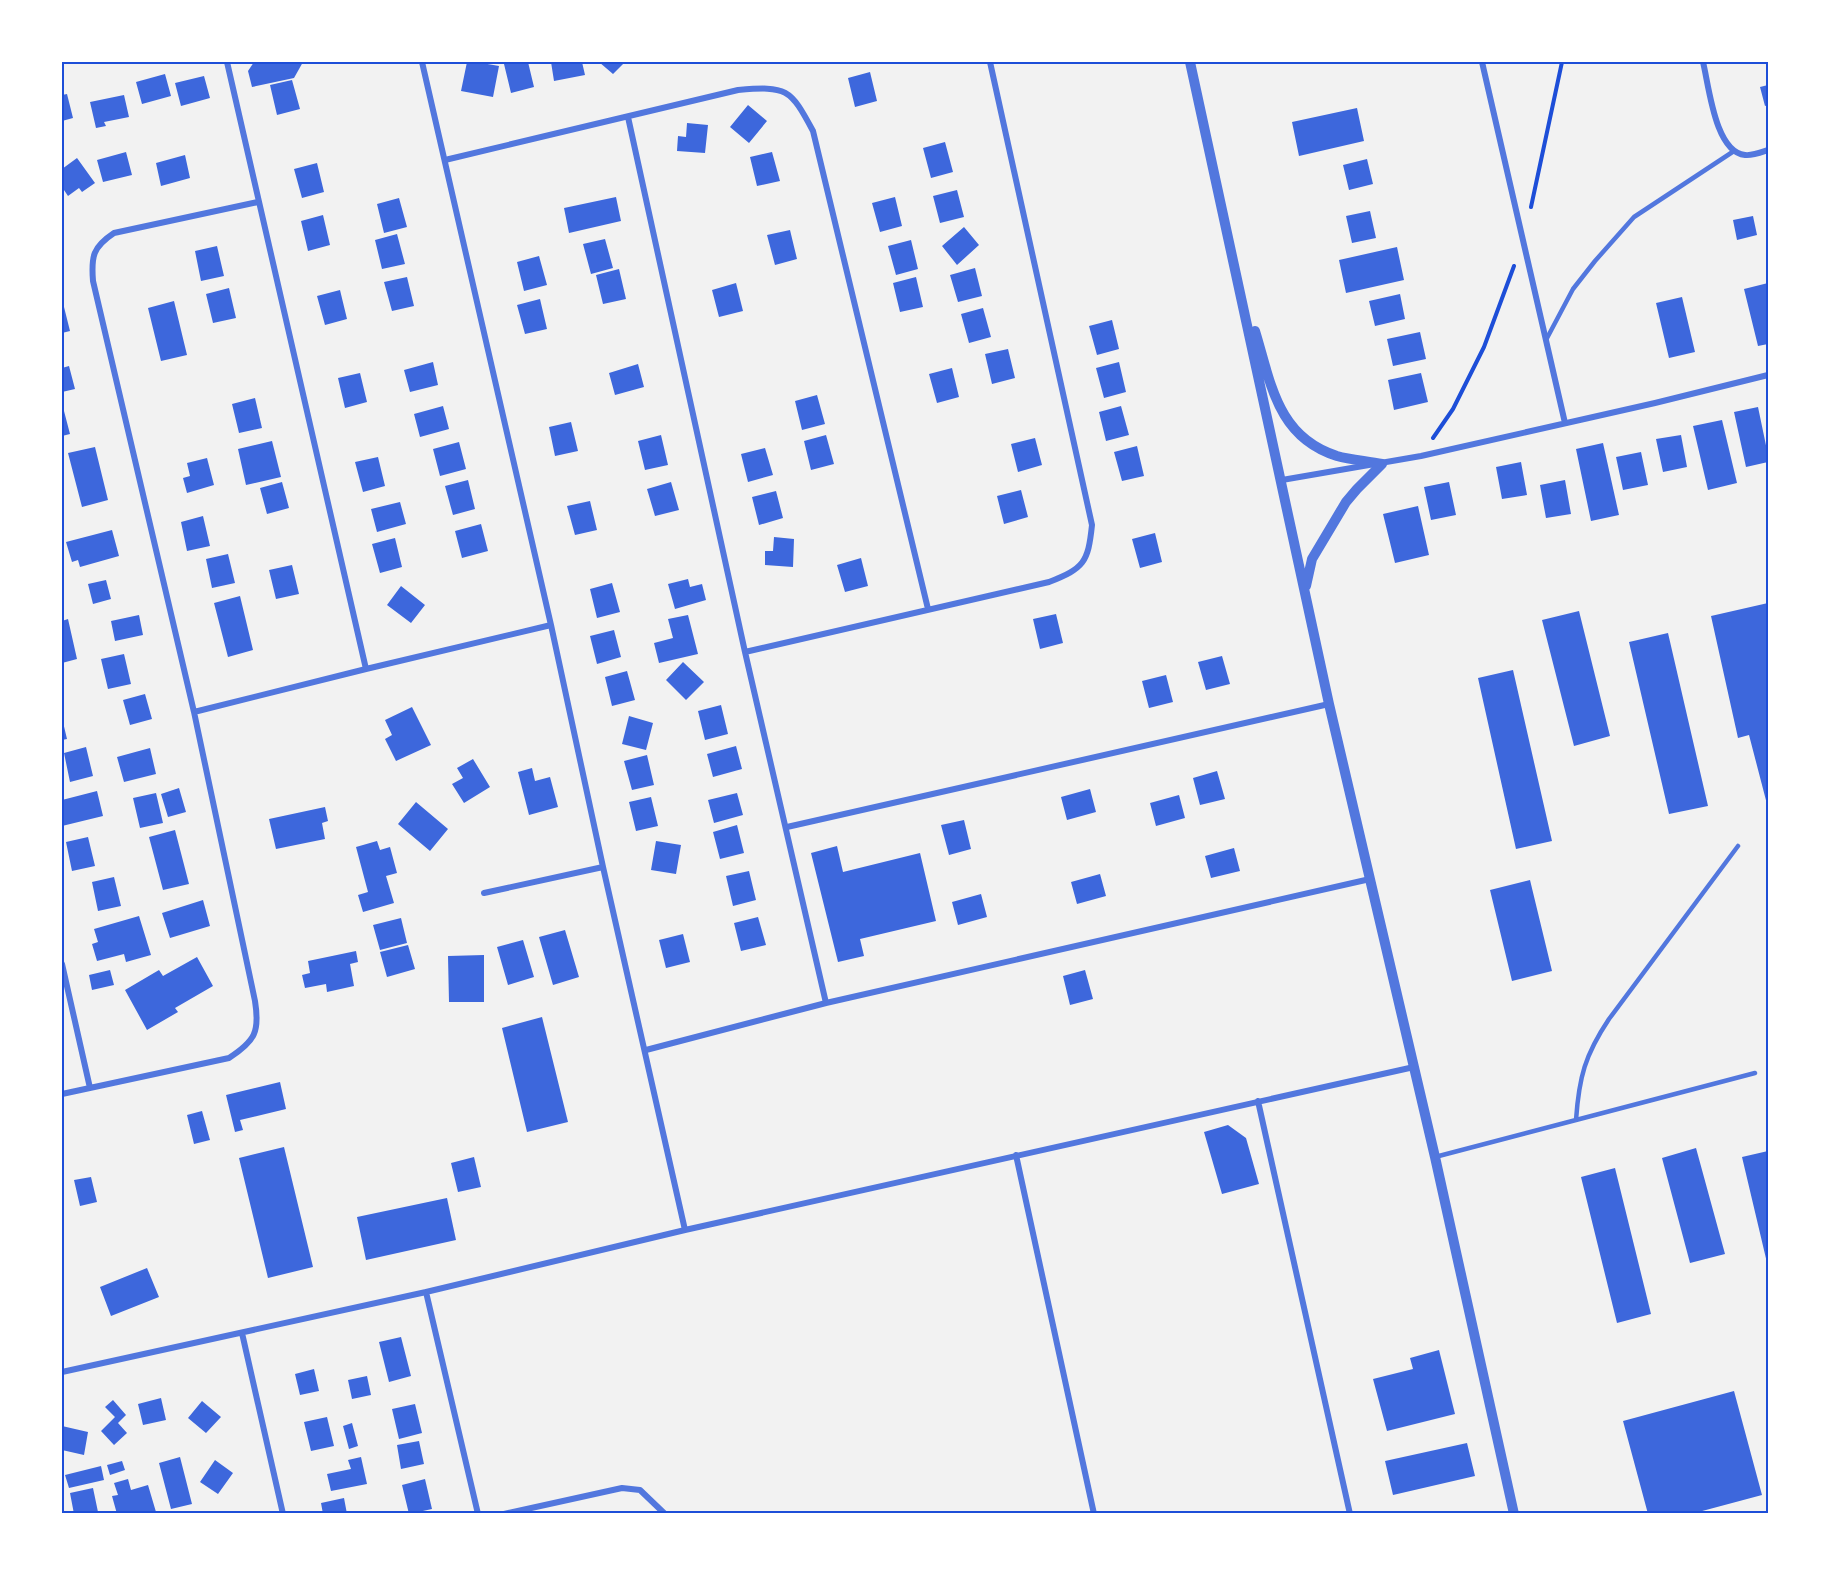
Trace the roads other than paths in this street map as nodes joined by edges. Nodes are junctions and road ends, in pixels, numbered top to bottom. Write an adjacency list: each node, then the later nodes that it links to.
1 (227, 62): 11 (street)
2 (422, 62): 10 (street)
3 (990, 62): 19 (street)
4 (1190, 62): 12 (street)
5 (1482, 62): 13 (street)
6 (1703, 62): 9 (street)
7 (628, 117): 10 (street); 19 (street); 21 (street)
8 (1768, 150): 9 (street)
9 (1734, 151): 13 (lane)
10 (445, 160): 20 (street)
11 (258, 202): 22 (street); 24 (street)
12 (1232, 254): 16 (street); 17 (street)
13 (1546, 340): 15 (street)
14 (1768, 375): 15 (street)
15 (1565, 423): 16 (street)
16 (1382, 464): 17 (street); 18 (street)
17 (1282, 480): 18 (street)
18 (1305, 591): 23 (street)
19 (928, 609): 21 (street)
20 (551, 625): 22 (street); 27 (street)
21 (745, 652): 25 (street)
22 (366, 669): 24 (street)
23 (1329, 704): 25 (street); 28 (street)
24 (194, 712): 35 (street)
25 (787, 827): 31 (street)
26 (1738, 846): 38 (lane)
27 (603, 867): 29 (street); 32 (street)
28 (1370, 879): 31 (street); 33 (street)
29 (484, 893)
30 (62, 964): 35 (street)
31 (826, 1002): 32 (street)
32 (645, 1050): 41 (street)
33 (1414, 1067): 37 (street); 40 (street)
34 (1755, 1073): 38 (lane)
35 (90, 1088): 36 (street)
36 (62, 1094)
37 (1258, 1101): 39 (street); 50 (street)
38 (1576, 1120): 40 (lane)
39 (1016, 1155): 41 (street); 49 (street)
40 (1435, 1157): 51 (street)
41 (685, 1230): 42 (street)
42 (426, 1292): 43 (street); 46 (street)
43 (242, 1333): 44 (street); 45 (street)
44 (62, 1372)
45 (283, 1514)
46 (478, 1514)
47 (504, 1514): 48 (street)
48 (665, 1514)
49 (1095, 1514)
50 (1350, 1514)
51 (1514, 1514)

